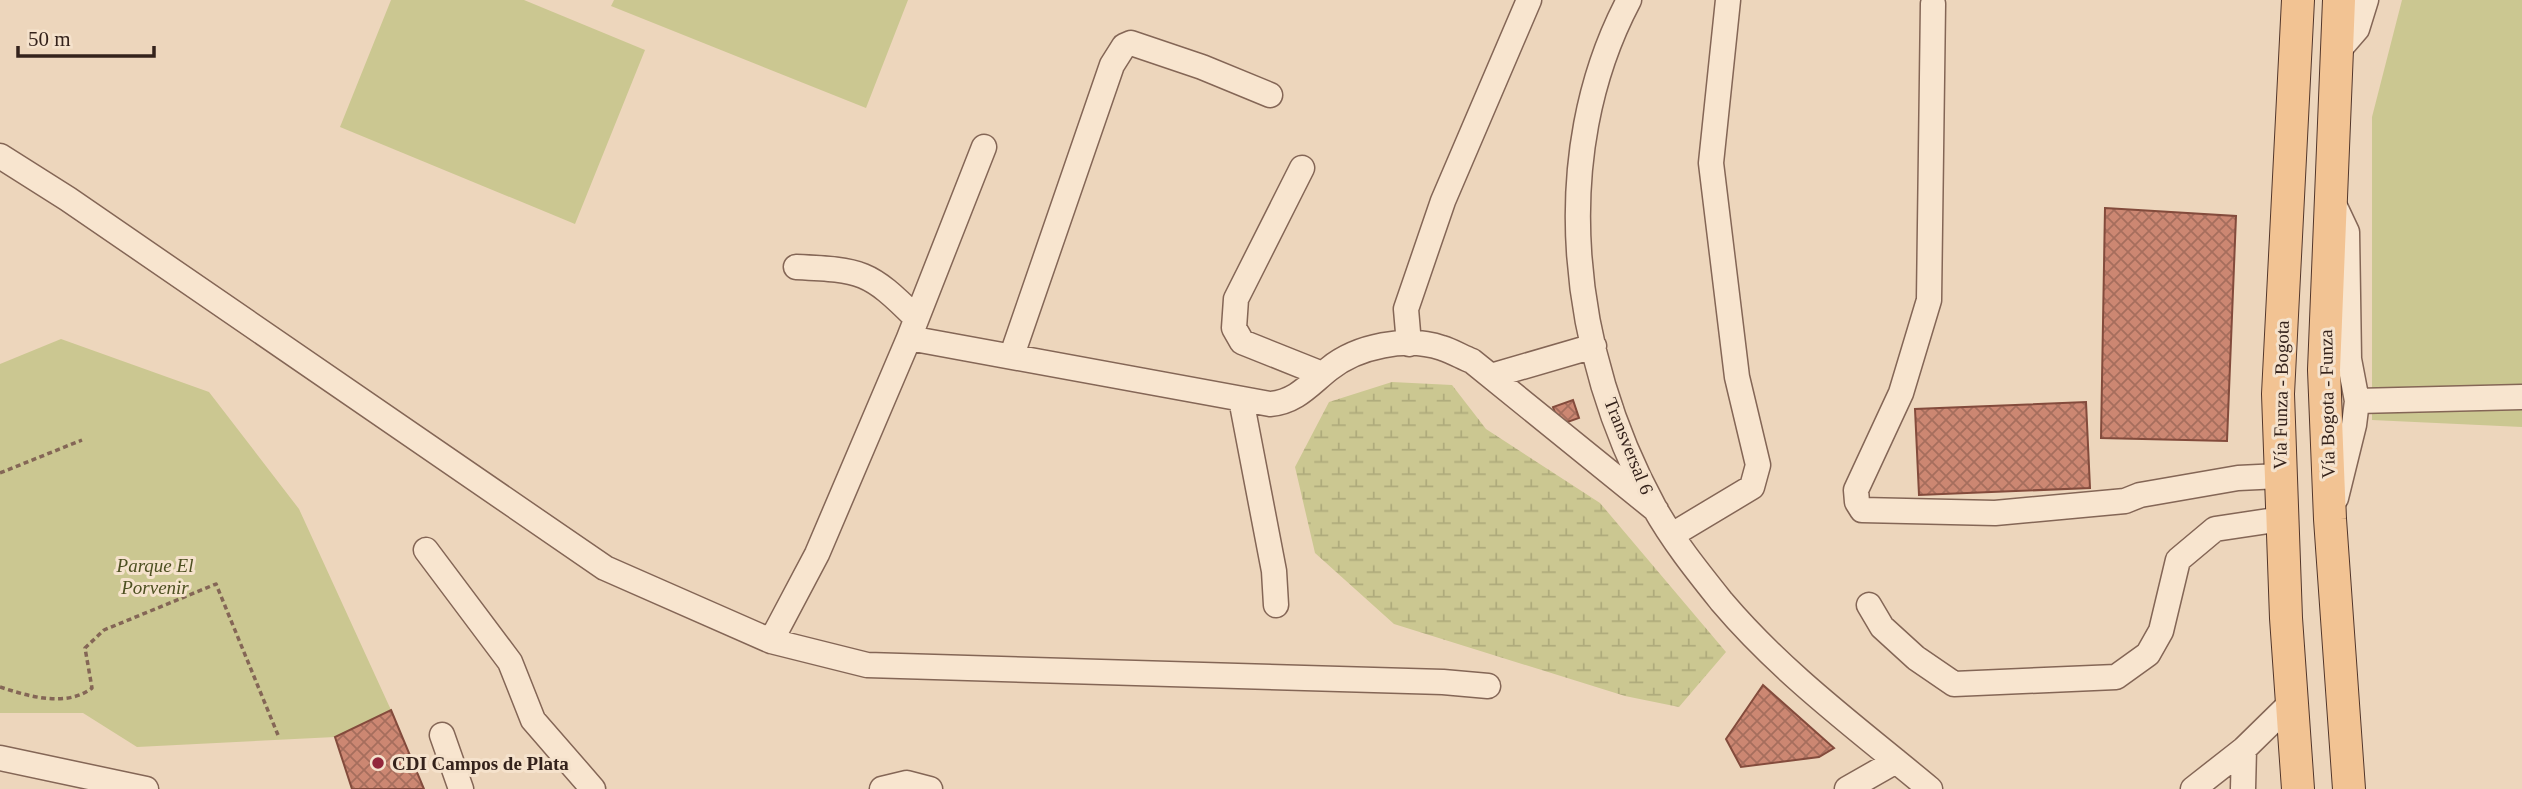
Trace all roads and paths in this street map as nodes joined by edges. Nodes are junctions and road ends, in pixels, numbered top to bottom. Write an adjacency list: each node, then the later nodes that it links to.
1 (1530, 0): 16 (street)
2 (1629, 0): 17 (street, Transversal 6)
3 (1728, 0): 30 (street)
4 (2298, 0): 26 (main road, Vía Funza - Bogota)
5 (2366, 0): 8 (street)
6 (1933, 5): 26 (street)
7 (2342, 6): 8 (main road, Vía Bogota - Funza)
8 (2338, 51): 13 (main road, Vía Bogota - Funza)
9 (1270, 95): 18 (street)
10 (984, 147): 15 (street)
11 (0, 156): 34 (street)
12 (1302, 167): 19 (street)
13 (2330, 196): 23 (street); 29 (main road, Vía Bogota - Funza)
14 (796, 267): 15 (street)
15 (912, 328): 18 (street); 34 (street)
16 (1409, 344): 19 (street); 20 (street)
17 (1594, 346): 20 (street); 27 (street, Transversal 6)
18 (1012, 355): 22 (street)
19 (1322, 374): 22 (street)
20 (1491, 376): 27 (street)
21 (2522, 397): 23 (street)
22 (1241, 398): 32 (street)
23 (2357, 401): 29 (street)
24 (82, 440): 25 (path)
25 (0, 473)
26 (2280, 476): 28 (main road, Vía Funza - Bogota)
27 (1656, 510): 30 (street, Transversal 6)
28 (2282, 519): 29 (main road); 33 (street); 37 (main road, Vía Funza - Bogota)
29 (2330, 519): 53 (main road, Vía Bogota - Funza)
30 (1672, 535): 42 (street, Transversal 6)
31 (426, 550): 45 (street)
32 (1276, 605)
33 (1869, 605)
34 (771, 641): 36 (street)
35 (0, 687): 38 (path)
36 (1488, 687)
37 (2291, 702): 40 (street); 52 (main road, Vía Funza - Bogota)
38 (278, 735)
39 (442, 735): 44 (street)
40 (2244, 749): 50 (street); 51 (street)
41 (0, 758): 43 (street)
42 (1896, 761): 48 (street); 49 (street, Transversal 6)
43 (146, 789)
44 (461, 789)
45 (593, 789)
46 (882, 789): 47 (street)
47 (930, 789)
48 (1847, 789)
49 (1930, 789)
50 (2193, 789)
51 (2243, 789)
52 (2298, 789)
53 (2350, 789)

